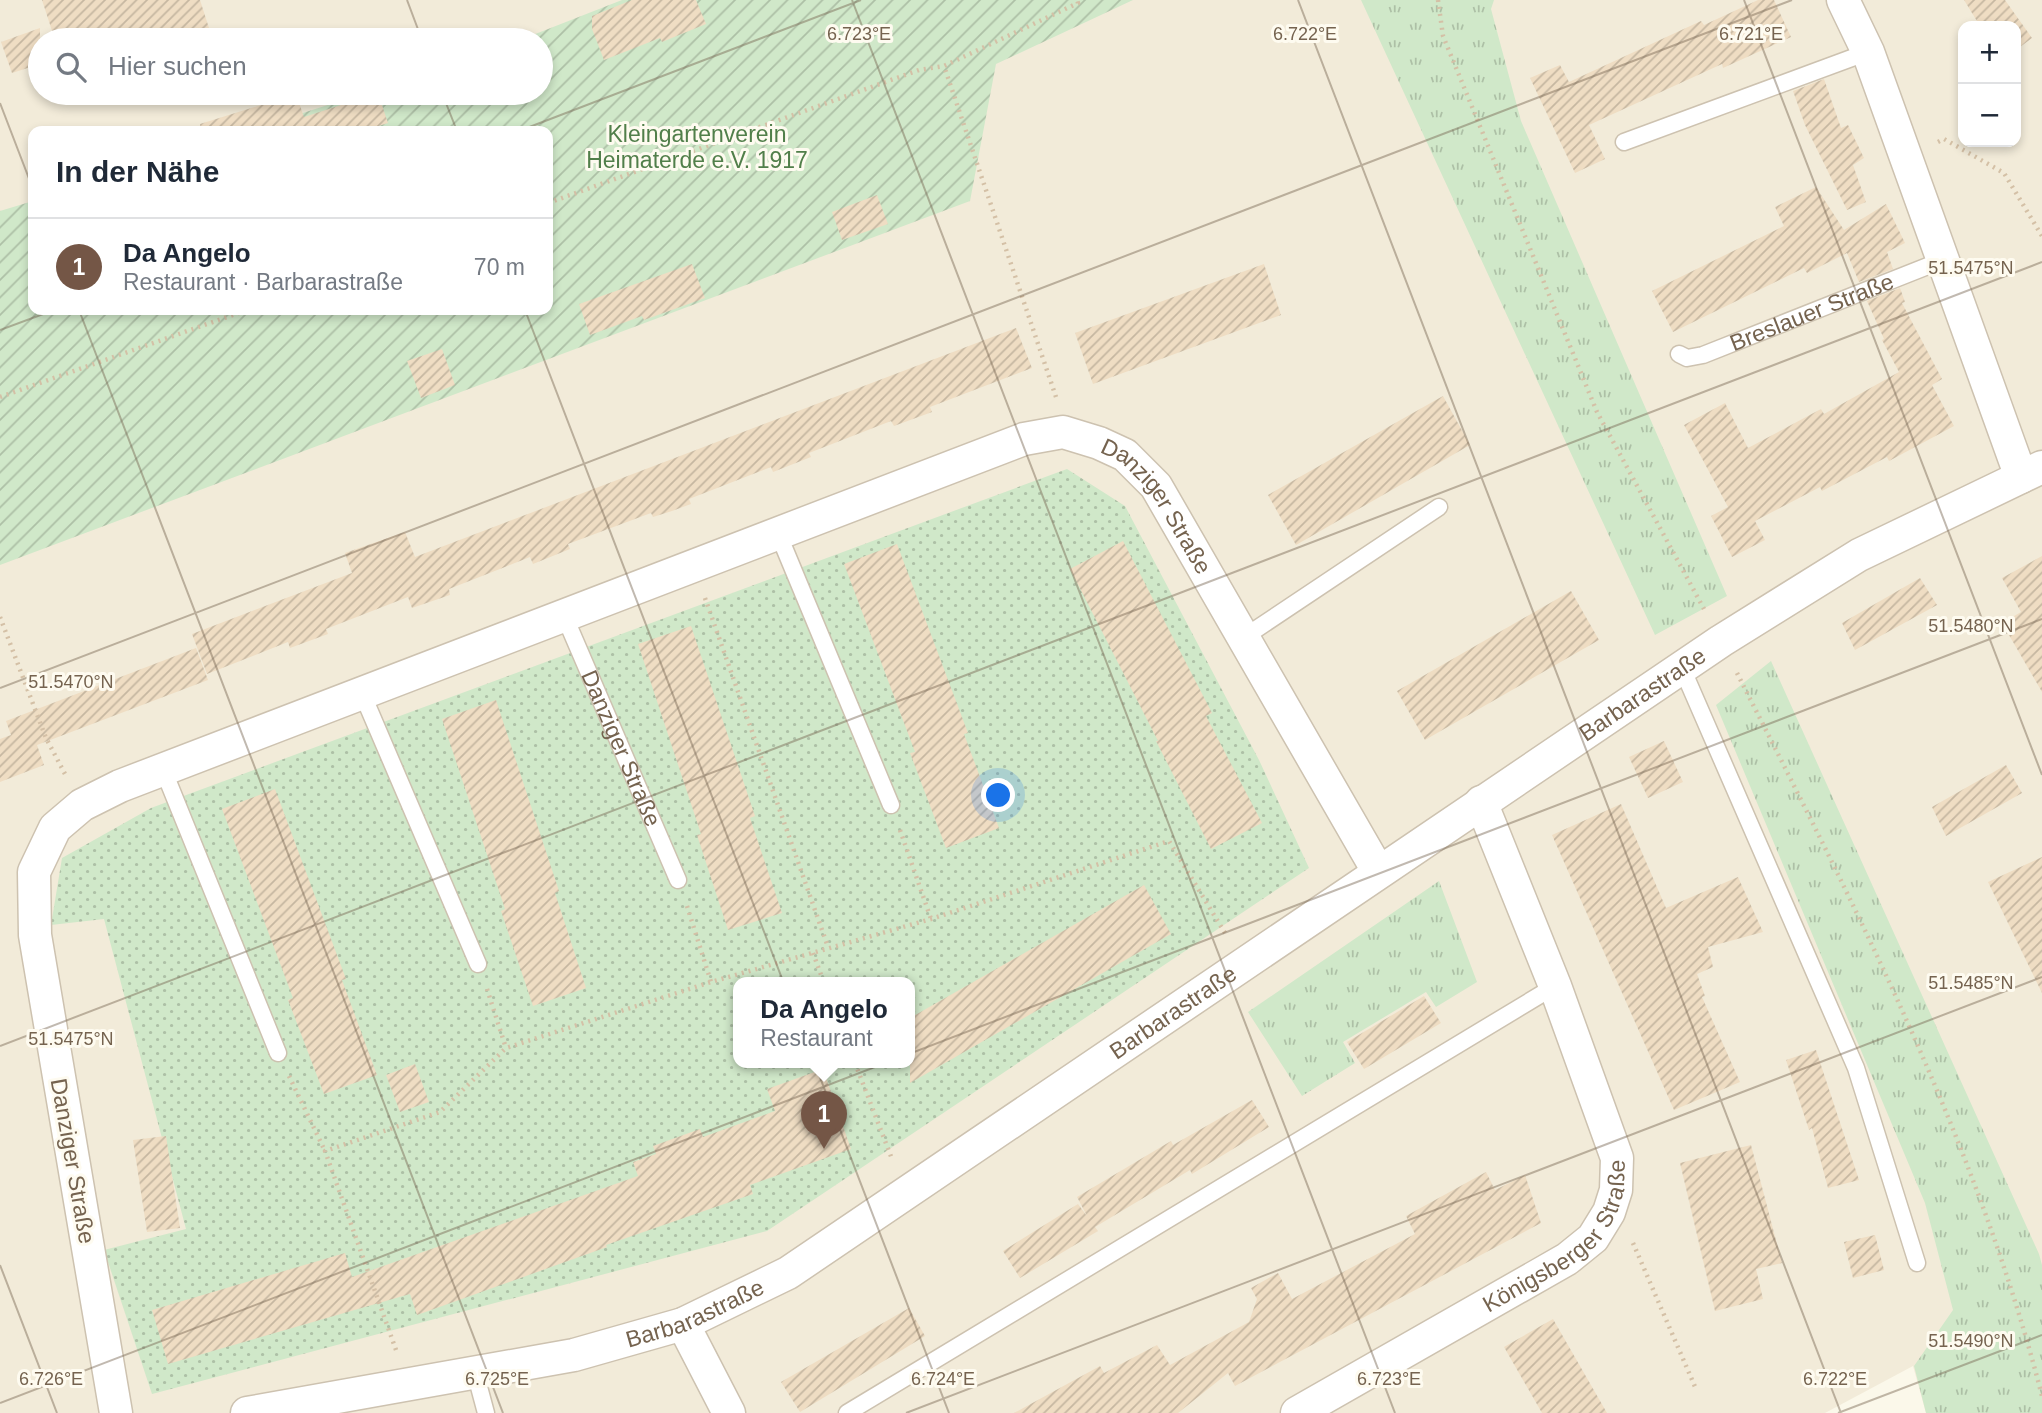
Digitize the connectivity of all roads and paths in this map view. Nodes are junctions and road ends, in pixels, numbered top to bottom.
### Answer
1 (1077, 0) edge
2 (1438, 0) edge
3 (1843, 0) edge
4 (1868, 52) junction
5 (944, 66) junction
6 (1624, 142) dead end
7 (1906, 155) junction
8 (553, 201) edge
9 (2042, 236) edge
10 (1944, 260) junction
11 (233, 315) edge
12 (1679, 354) dead end
13 (0, 397) edge
14 (1063, 432) junction
15 (2031, 472) edge
16 (1439, 507) dead end
17 (778, 533) junction
18 (693, 566) junction
19 (564, 615) junction
20 (0, 617) edge
21 (1243, 638) junction
22 (1721, 641) junction
23 (1682, 668) junction
24 (362, 693) junction
25 (46, 738) dead end
26 (163, 769) junction
27 (1481, 802) junction
28 (891, 805) joint
29 (1378, 872) junction
30 (678, 880) joint
31 (931, 919) junction
32 (828, 947) junction
33 (813, 953) junction
34 (1243, 963) junction
35 (478, 964) joint
36 (822, 977) edge
37 (710, 982) junction
38 (1555, 986) junction
39 (506, 1048) junction
40 (278, 1053) joint
41 (857, 1068) edge
42 (325, 1151) junction
43 (904, 1193) junction
44 (1609, 1212) junction
45 (1917, 1262) dead end
46 (683, 1324) junction
47 (475, 1372) junction
48 (408, 1384) junction
49 (1696, 1389) dead end
50 (2042, 1396) edge
51 (116, 1413) edge
52 (247, 1413) edge
53 (486, 1413) edge
54 (729, 1413) edge
55 (847, 1413) edge
56 (1297, 1413) edge

1 - 5 path
2 - 22 path
3 - 4 street
4 - 6 lane
4 - 7 street
5 - 8 path
5 - 14 path
7 - 9 path
7 - 10 street
10 - 12 lane, Breslauer Straße
10 - 15 street
11 - 13 path
14 - 17 street, Danziger Straße
14 - 21 street, Danziger Straße
15 - 22 street, Barbarastraße
16 - 21 lane
17 - 18 street, Danziger Straße
17 - 28 lane
18 - 19 street, Danziger Straße
18 - 32 path
19 - 24 street, Danziger Straße
19 - 30 lane, Danziger Straße
20 - 25 path
21 - 29 street, Danziger Straße
22 - 23 street, Barbarastraße
22 - 50 path
23 - 27 street, Barbarastraße
23 - 45 lane
24 - 26 street, Danziger Straße
24 - 35 lane
26 - 40 lane
26 - 51 street, Danziger Straße
27 - 29 street, Barbarastraße
27 - 38 street, Königsberger Straße
28 - 31 path
29 - 34 street, Barbarastraße
30 - 37 path
31 - 32 path
31 - 34 path
32 - 33 path
33 - 36 path
33 - 37 path
34 - 43 street, Barbarastraße
35 - 39 path
37 - 39 path
38 - 44 street, Königsberger Straße
38 - 55 lane
39 - 42 path
40 - 42 path
41 - 43 path
42 - 48 path
43 - 46 street, Barbarastraße
44 - 49 path
44 - 56 street, Königsberger Straße
46 - 47 street, Barbarastraße
46 - 54 street
47 - 48 street, Barbarastraße
47 - 53 lane
48 - 52 street, Barbarastraße

